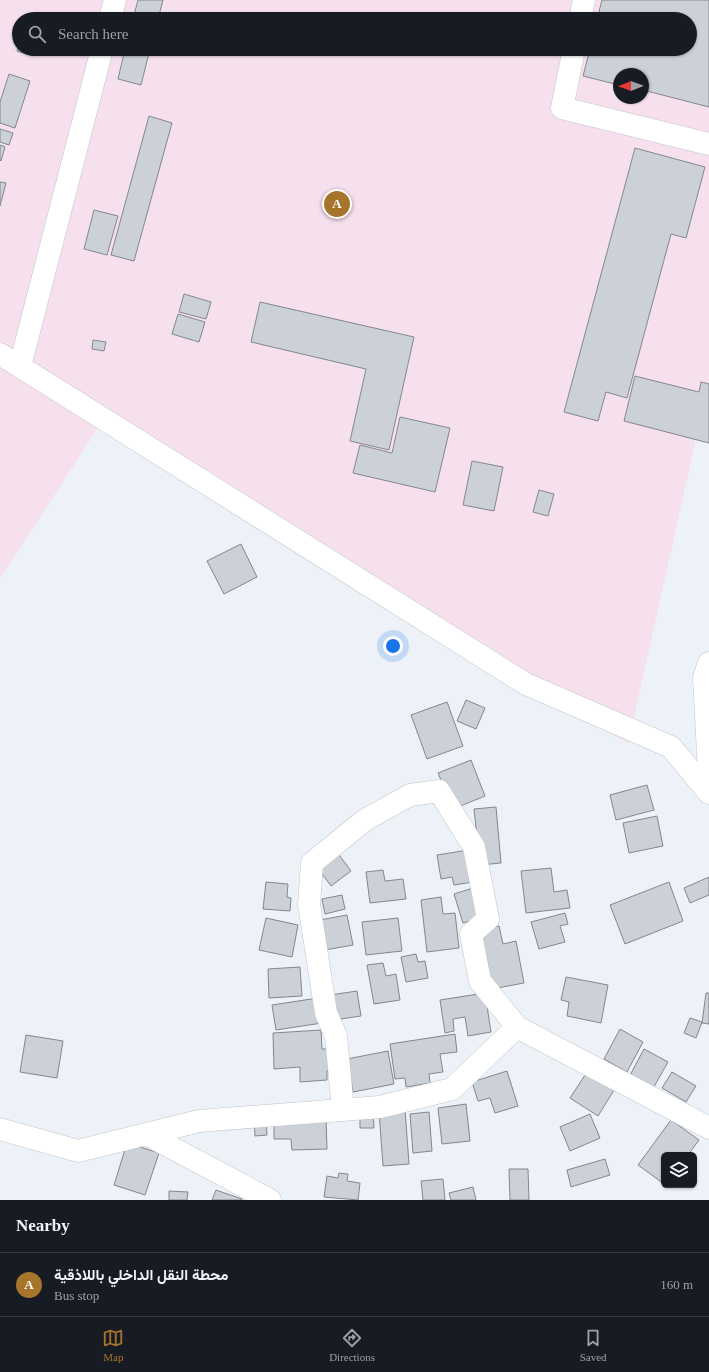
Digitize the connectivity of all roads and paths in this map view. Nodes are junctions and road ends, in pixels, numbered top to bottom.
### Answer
1 (115, 0) edge
2 (584, 0) edge
3 (112, 12) edge
4 (581, 12) edge
5 (100, 56) edge
6 (573, 56) edge
7 (709, 144) edge
8 (0, 354) edge
9 (20, 366) junction
10 (709, 663) edge
11 (709, 773) edge
12 (709, 793) edge
13 (517, 1027) junction
14 (343, 1110) junction
15 (709, 1128) edge
16 (0, 1129) edge
17 (146, 1134) junction
18 (270, 1200) edge

1 - 3 street
2 - 4 street
5 - 9 street
6 - 7 street
8 - 9 street
9 - 12 street
10 - 11 street
13 - 14 street
13 - 14 street
13 - 15 street
14 - 17 street
16 - 17 street
17 - 18 street

